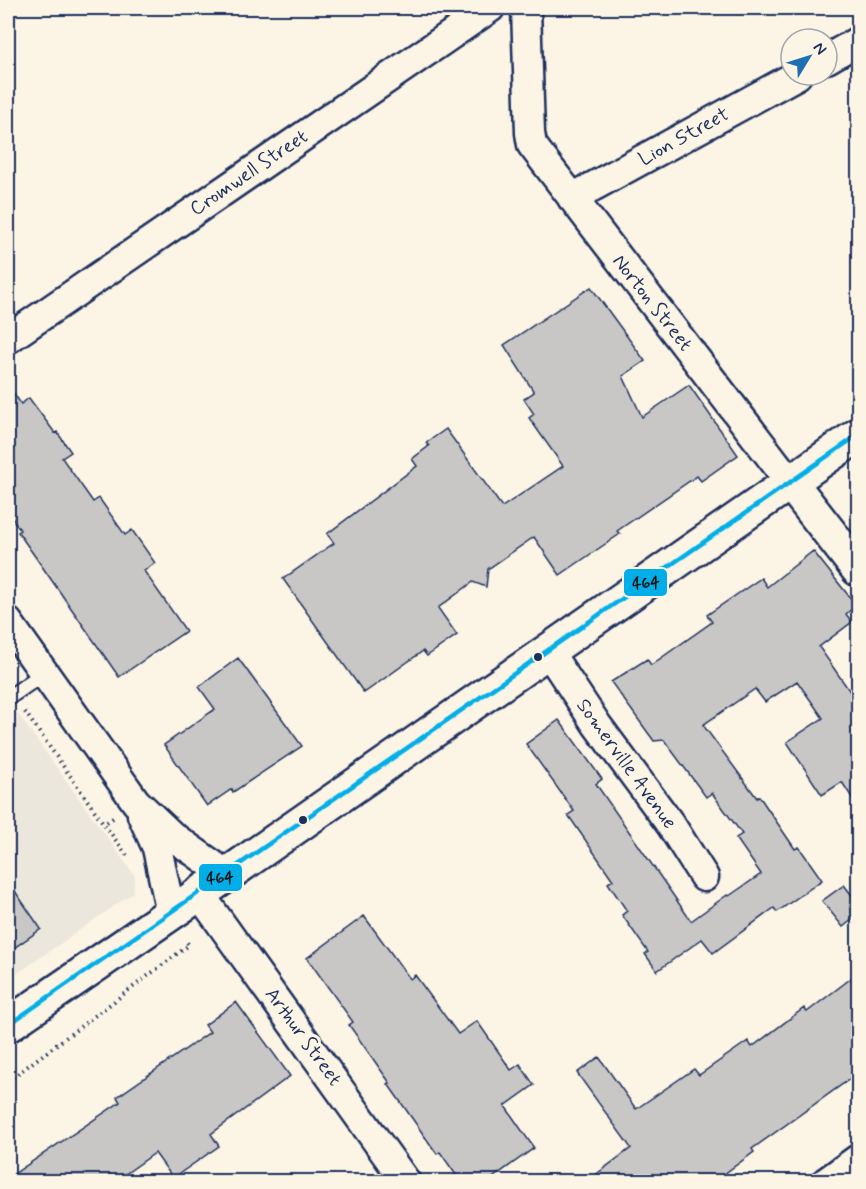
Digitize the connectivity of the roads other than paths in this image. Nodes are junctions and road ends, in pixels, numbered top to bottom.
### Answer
1 (490, 8) edge
2 (526, 8) edge
3 (858, 41) edge
4 (839, 52) edge
5 (779, 85) edge
6 (572, 198) junction
7 (8, 339) edge
8 (858, 435) edge
9 (790, 482) junction
10 (858, 569) edge
11 (8, 621) edge
12 (548, 651) junction
13 (44, 673) junction
14 (10, 696) edge
15 (136, 802) junction
16 (227, 875) junction
17 (704, 878) dead end
18 (200, 893) junction
19 (171, 913) junction
20 (8, 1025) edge
21 (858, 1159) edge
22 (406, 1182) edge
23 (826, 1182) edge

1 - 7 street, Cromwell Street
2 - 6 street, Norton Street
3 - 4 street
5 - 6 street, Lion Street
6 - 9 street, Norton Street
8 - 9 main road
9 - 10 main road, Norton Street
9 - 12 main road
11 - 13 street
12 - 16 main road
12 - 17 street, Somerville Avenue
13 - 14 lane
13 - 15 street
15 - 16 street
15 - 19 street
16 - 18 main road
18 - 19 main road
18 - 22 street, Arthur Street
19 - 20 main road
21 - 23 street

